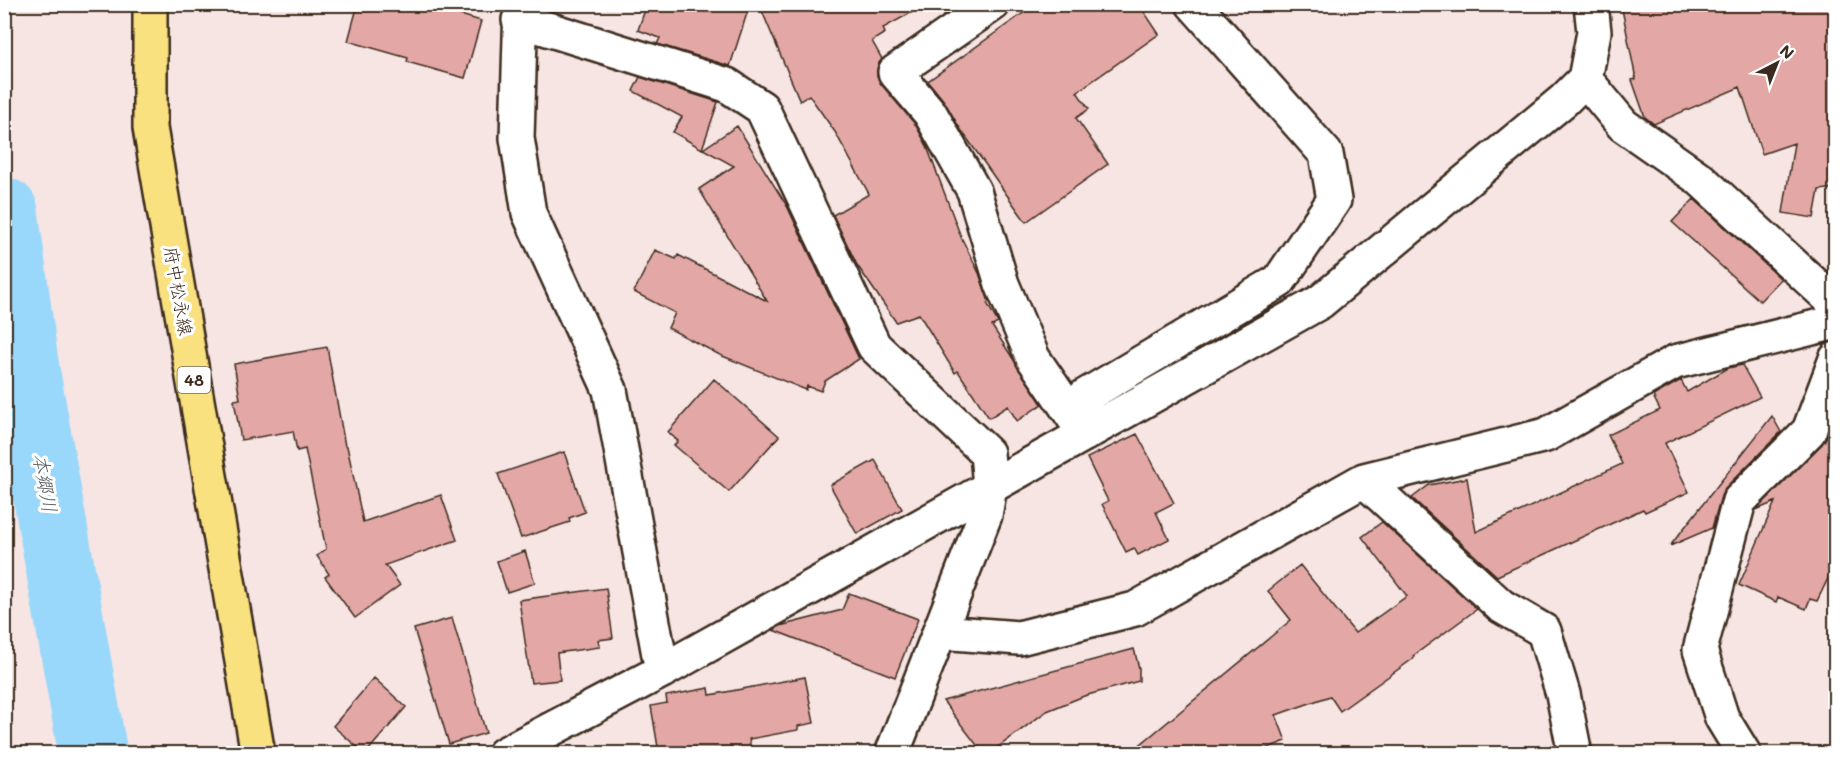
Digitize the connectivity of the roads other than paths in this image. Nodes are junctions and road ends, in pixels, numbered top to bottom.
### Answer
1 (150, 4) edge
2 (993, 4) edge
3 (1193, 4) edge
4 (1591, 4) edge
5 (520, 12) edge
6 (953, 16) edge
7 (1585, 79) junction
8 (1836, 304) edge
9 (1836, 321) edge
10 (1836, 359) edge
11 (1085, 434) junction
12 (1364, 480) junction
13 (990, 487) junction
14 (940, 632) junction
15 (662, 671) junction
16 (903, 750) edge
17 (258, 753) edge
18 (504, 753) edge
19 (1575, 753) edge
20 (1744, 753) edge

1 - 17 main road, 府中松永線 / 48
2 - 6 street
3 - 11 street
4 - 7 street
5 - 13 street
5 - 15 street
6 - 11 street
7 - 8 street
7 - 11 street
9 - 12 street
10 - 20 street
11 - 13 street
12 - 14 street
12 - 19 street
13 - 14 street
13 - 15 street
14 - 16 street
15 - 18 street

